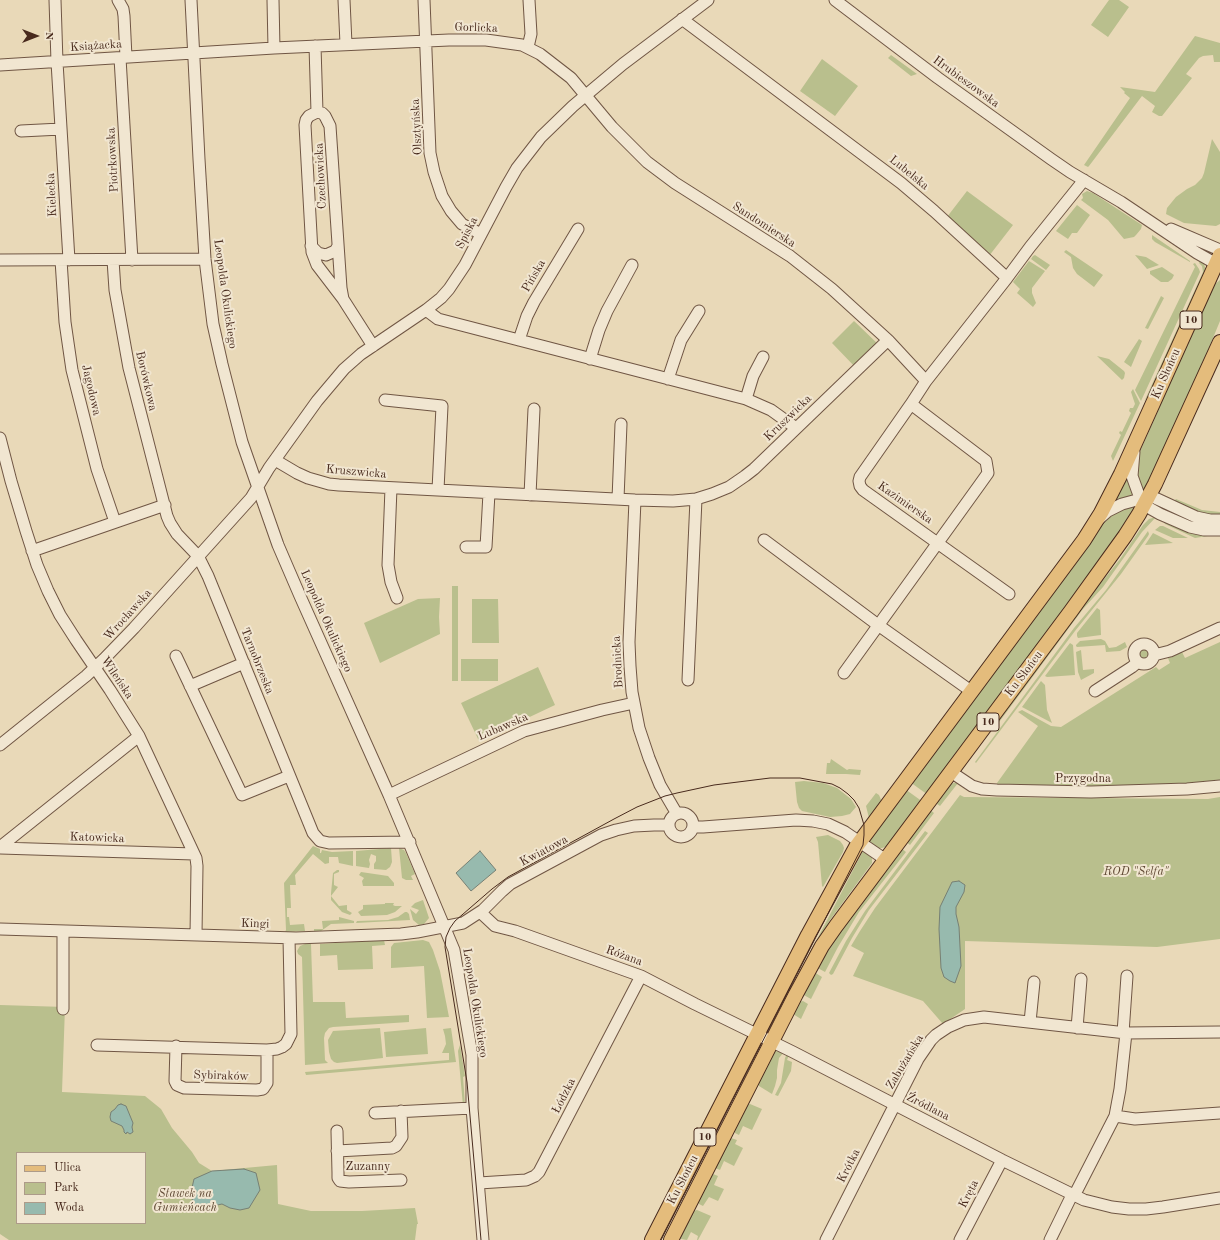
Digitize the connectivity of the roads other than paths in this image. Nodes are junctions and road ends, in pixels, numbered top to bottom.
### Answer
1 (55, 0) edge
2 (118, 0) edge
3 (191, 0) edge
4 (273, 0) edge
5 (344, 0) edge
6 (424, 0) edge
7 (529, 0) edge
8 (708, 0) edge
9 (835, 0) edge
10 (682, 19) junction
11 (426, 41) junction
12 (346, 44) junction
13 (316, 46) junction
14 (274, 48) junction
15 (528, 48) junction
16 (193, 53) junction
17 (123, 57) junction
18 (57, 62) junction
19 (0, 65) edge
20 (586, 96) junction
21 (317, 112) junction
22 (61, 129) junction
23 (21, 131) dead end
24 (1084, 180) junction
25 (1152, 222) junction
26 (578, 229) dead end
27 (481, 234) junction
28 (311, 246) junction
29 (338, 246) junction
30 (1220, 250) edge
31 (205, 259) junction
32 (0, 260) edge
33 (65, 260) junction
34 (113, 260) junction
35 (132, 260) junction
36 (1219, 262) edge
37 (632, 265) dead end
38 (1007, 278) junction
39 (343, 299) junction
40 (426, 310) junction
41 (699, 311) dead end
42 (519, 340) junction
43 (888, 340) junction
44 (1220, 342) edge
45 (373, 346) junction
46 (763, 358) dead end
47 (590, 359) junction
48 (668, 379) junction
49 (926, 381) junction
50 (746, 399) junction
51 (385, 400) dead end
52 (911, 404) junction
53 (534, 409) dead end
54 (621, 424) dead end
55 (796, 428) junction
56 (0, 438) edge
57 (1136, 439) junction
58 (275, 460) junction
59 (257, 486) junction
60 (391, 488) junction
61 (438, 490) junction
62 (489, 493) junction
63 (530, 495) junction
64 (618, 499) junction
65 (696, 499) junction
66 (635, 500) junction
67 (1144, 500) junction
68 (165, 505) junction
69 (1220, 520) edge
70 (115, 522) junction
71 (1094, 525) junction
72 (1220, 530) edge
73 (764, 540) dead end
74 (937, 542) junction
75 (466, 547) dead end
76 (32, 551) junction
77 (198, 556) junction
78 (1009, 594) dead end
79 (397, 598) dead end
80 (878, 625) junction
81 (1220, 628) edge
82 (1154, 655) junction
83 (176, 656) dead end
84 (1138, 662) junction
85 (244, 663) junction
86 (95, 668) junction
87 (844, 673) dead end
88 (688, 680) dead end
89 (190, 686) junction
90 (971, 691) junction
91 (1095, 691) dead end
92 (634, 704) junction
93 (139, 736) junction
94 (0, 745) edge
95 (951, 772) junction
96 (290, 776) junction
97 (1220, 786) edge
98 (390, 795) junction
99 (676, 814) junction
100 (669, 825) junction
101 (693, 827) junction
102 (410, 842) junction
103 (860, 842) junction
104 (0, 848) edge
105 (194, 854) junction
106 (886, 860) junction
107 (480, 912) junction
108 (444, 927) junction
109 (0, 929) edge
110 (63, 931) junction
111 (196, 935) junction
112 (289, 938) junction
113 (641, 976) junction
114 (1127, 976) dead end
115 (1081, 979) dead end
116 (1034, 982) dead end
117 (63, 1009) dead end
118 (1030, 1022) junction
119 (1077, 1028) junction
120 (1220, 1032) edge
121 (1125, 1033) junction
122 (757, 1034) junction
123 (772, 1042) junction
124 (97, 1045) dead end
125 (176, 1046) junction
126 (267, 1050) junction
127 (895, 1105) junction
128 (472, 1108) junction
129 (401, 1111) junction
130 (375, 1113) dead end
131 (1220, 1113) edge
132 (1115, 1116) junction
133 (337, 1131) dead end
134 (338, 1151) junction
135 (1002, 1160) junction
136 (401, 1180) dead end
137 (479, 1183) junction
138 (1073, 1195) junction
139 (1220, 1198) edge
140 (483, 1240) edge
141 (652, 1240) edge
142 (671, 1240) edge
143 (826, 1240) edge
144 (960, 1240) edge
145 (1050, 1240) edge

1 - 18 street, Kielecka
2 - 17 street, Piotrkowska
3 - 16 street, Leopolda Okulickiego
4 - 14 street
5 - 12 street
6 - 11 street, Olsztyńska
7 - 15 street
8 - 10 street, Spiska
9 - 24 street, Hrubieszowska
10 - 20 street, Spiska
10 - 38 street, Lubelska
11 - 12 street, Gorlicka
11 - 15 street, Gorlicka
11 - 27 street, Olsztyńska
12 - 13 street, Gorlicka
13 - 14 street, Gorlicka
13 - 21 street
14 - 16 street, Gorlicka
15 - 20 street, Gorlicka
16 - 17 street, Książacka
16 - 31 street, Leopolda Okulickiego
17 - 18 street, Książacka
17 - 35 street, Piotrkowska
18 - 19 street, Książacka
18 - 22 street, Kielecka
20 - 27 street, Spiska
20 - 43 street, Sandomierska
21 - 28 street, Czechowicka
21 - 29 street, Czechowicka
22 - 23 street
22 - 33 street, Kielecka
24 - 25 street, Hrubieszowska
24 - 38 street
25 - 30 street, Hrubieszowska
25 - 36 street, Hrubieszowska
26 - 42 street, Pińska
27 - 40 street, Spiska
28 - 29 street
28 - 39 street, Czechowicka
29 - 39 street, Czechowicka
31 - 35 street
31 - 59 street, Leopolda Okulickiego
32 - 33 street
33 - 34 street
33 - 70 street, Jagodowa
34 - 35 street
34 - 68 street, Borówkowa
36 - 57 main road, Ku Słońcu / 10
37 - 47 street
38 - 49 street
39 - 45 street, Czechowicka
40 - 42 street
40 - 45 street, Spiska
41 - 48 street
42 - 47 street
43 - 49 street, Sandomierska
43 - 55 street, Kruszwicka
44 - 67 main road, Ku Słońcu / 10
45 - 58 street, Spiska
46 - 50 street
47 - 48 street
48 - 50 street
49 - 52 street, Kazimierska
50 - 55 street
51 - 61 street
52 - 74 street, Kazimierska
52 - 74 street, Kazimierska
53 - 63 street
54 - 64 street
55 - 65 street, Kruszwicka
56 - 76 street, Wileńska
57 - 67 street, Ku Słońcu
57 - 71 main road, Ku Słońcu / 10
58 - 59 street, Spiska
58 - 60 street, Kruszwicka
59 - 77 street, Wrocławska
59 - 98 street, Leopolda Okulickiego
60 - 61 street, Kruszwicka
60 - 79 street, Kruszwicka
61 - 62 street, Kruszwicka
62 - 63 street, Kruszwicka
62 - 75 street
63 - 64 street, Kruszwicka
64 - 66 street, Kruszwicka
65 - 66 street, Kruszwicka
65 - 88 street
66 - 92 street, Brodnicka
67 - 69 street
67 - 71 street, Ku Słońcu
67 - 72 street
67 - 95 main road, Ku Słońcu / 10
68 - 70 street
68 - 77 street, Borówkowa
70 - 76 street
71 - 90 main road, Ku Słońcu / 10
73 - 80 street
74 - 78 street, Kazimierska
74 - 80 street, Kazimierska
76 - 86 street, Wileńska
77 - 85 street, Tarnobrzeska
77 - 86 street, Wrocławska
80 - 87 street, Kazimierska
80 - 90 street
81 - 82 street
82 - 84 street
82 - 84 street
83 - 89 street
84 - 91 street
85 - 89 street
85 - 96 street, Tarnobrzeska
86 - 93 street, Wileńska
86 - 94 street, Wrocławska
89 - 96 street
90 - 103 main road, Ku Słońcu / 10
92 - 98 street, Lubawska
92 - 99 street, Brodnicka
93 - 104 street, Katowicka
93 - 105 street, Wileńska
95 - 97 street, Przygodna
95 - 106 main road, Ku Słońcu / 10
96 - 102 street, Tarnobrzeska
98 - 102 street, Leopolda Okulickiego
99 - 100 street
99 - 101 street
100 - 101 street
100 - 107 street, Kwiatowa
101 - 103 street
102 - 108 street, Leopolda Okulickiego
103 - 106 street
103 - 122 main road, Ku Słońcu / 10
104 - 105 street, Katowicka
105 - 111 street, Wileńska
106 - 123 main road, Ku Słońcu / 10
107 - 108 street, Kwiatowa
107 - 113 street, Różana
108 - 112 street, Kingi
108 - 128 street, Leopolda Okulickiego
109 - 110 street, Kingi
110 - 111 street, Kingi
110 - 117 street
111 - 112 street, Kingi
112 - 126 street
113 - 122 street, Różana
113 - 137 street, Łódzka
114 - 121 street
115 - 119 street
116 - 118 street
118 - 119 street, Zabużańska
118 - 127 street, Zabużańska
119 - 121 street, Zabużańska
120 - 121 street, Zabużańska
121 - 132 street
122 - 123 street
122 - 141 main road, Ku Słońcu / 10
123 - 127 street, Źródlana
123 - 142 main road, Ku Słońcu / 10
124 - 125 street
125 - 126 street
125 - 126 street, Sybiraków
127 - 135 street, Źródlana
127 - 143 street, Krótka
128 - 129 street
128 - 137 street, Leopolda Okulickiego
129 - 130 street
129 - 134 street, Zuzanny
131 - 132 street
132 - 138 street
133 - 134 street, Zuzanny
134 - 136 street, Zuzanny
135 - 138 street, Źródlana
135 - 144 street, Kręta
137 - 140 street, Leopolda Okulickiego
138 - 139 street, Źródlana
138 - 145 street

